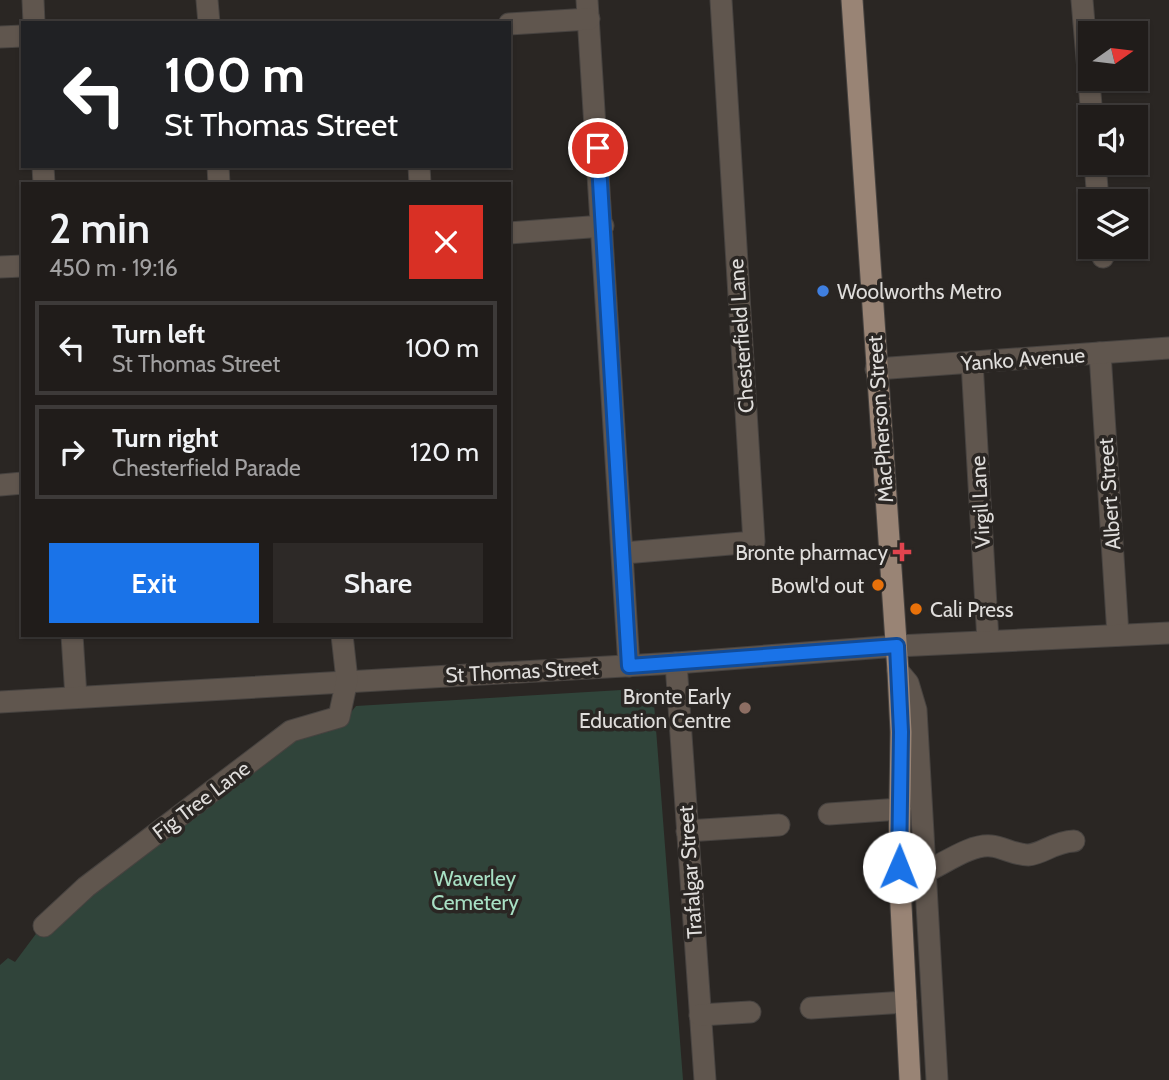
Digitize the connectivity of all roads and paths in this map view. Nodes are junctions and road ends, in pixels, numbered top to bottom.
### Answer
1 (33, 0) edge
2 (207, 0) edge
3 (721, 0) edge
4 (852, 0) edge
5 (1082, 0) edge
6 (588, 10) edge
7 (34, 21) edge
8 (209, 21) edge
9 (511, 24) edge
10 (21, 36) edge
11 (0, 37) edge
12 (1091, 105) edge
13 (603, 226) junction
14 (511, 233) edge
15 (21, 266) edge
16 (0, 267) edge
17 (1169, 348) edge
18 (1100, 353) junction
19 (972, 362) junction
20 (876, 369) junction
21 (21, 483) edge
22 (0, 485) edge
23 (624, 553) junction
24 (1169, 633) edge
25 (1118, 635) junction
26 (72, 637) edge
27 (342, 637) edge
28 (988, 641) junction
29 (897, 646) junction
30 (676, 663) junction
31 (629, 666) junction
32 (898, 671) junction
33 (347, 680) junction
34 (76, 697) junction
35 (0, 702) edge
36 (900, 809) junction
37 (829, 814) dead end
38 (779, 825) dead end
39 (687, 831) junction
40 (1074, 841) dead end
41 (925, 872) junction
42 (44, 926) dead end
43 (906, 1002) junction
44 (811, 1008) dead end
45 (750, 1012) dead end
46 (700, 1015) junction
47 (705, 1080) edge
48 (910, 1080) edge
49 (937, 1080) edge

1 - 7 street
2 - 8 street
3 - 23 street, Chesterfield Lane
4 - 20 main road, MacPherson Street
5 - 12 street
6 - 9 street
6 - 13 street
10 - 11 street
13 - 14 street
13 - 23 street
15 - 16 street
17 - 18 street, Yanko Avenue
18 - 19 street, Yanko Avenue
18 - 25 street, Albert Street
19 - 20 street, Yanko Avenue
19 - 28 street, Virgil Lane
20 - 29 main road, MacPherson Street
21 - 22 street
23 - 31 street
24 - 25 street, St Thomas Street
25 - 28 street, St Thomas Street
26 - 34 street
27 - 33 street
28 - 29 street, St Thomas Street
29 - 30 street, St Thomas Street
29 - 32 main road, MacPherson Street
30 - 31 street, St Thomas Street
30 - 39 street, Trafalgar Street
31 - 33 street, St Thomas Street
32 - 36 main road, MacPherson Street
32 - 41 street, MacPherson Street
33 - 34 street, St Thomas Street
33 - 42 street, Fig Tree Lane
34 - 35 street, St Thomas Street
36 - 37 street
36 - 43 main road, MacPherson Street
38 - 39 street
39 - 46 street, Trafalgar Street
40 - 41 street
41 - 49 street, MacPherson Street
43 - 44 street
43 - 48 main road, MacPherson Street
45 - 46 street
46 - 47 street, Trafalgar Street

